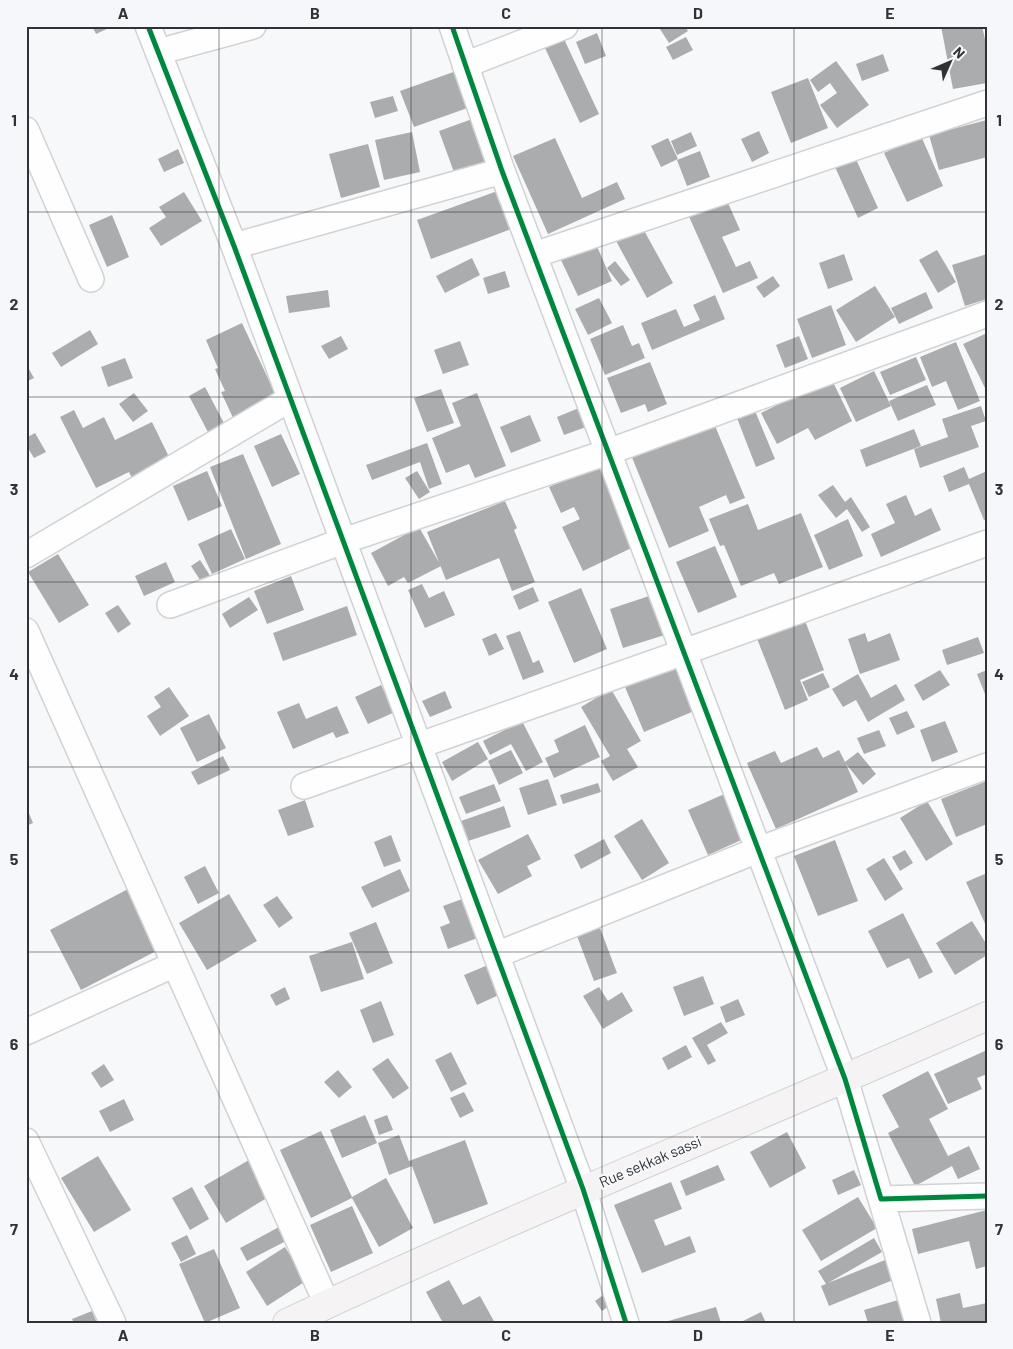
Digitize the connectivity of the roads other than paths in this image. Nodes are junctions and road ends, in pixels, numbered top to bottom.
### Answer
1 (148, 26) edge
2 (253, 26) edge
3 (452, 26) edge
4 (565, 26) edge
5 (158, 52) junction
6 (465, 65) junction
7 (987, 103) edge
8 (26, 130) edge
9 (502, 171) junction
10 (234, 246) junction
11 (534, 255) junction
12 (91, 279) dead end
13 (987, 314) edge
14 (290, 399) junction
15 (608, 452) junction
16 (343, 541) junction
17 (987, 543) edge
18 (26, 555) edge
19 (170, 605) dead end
20 (26, 631) edge
21 (684, 652) junction
22 (418, 745) junction
23 (987, 766) edge
24 (304, 786) dead end
25 (758, 850) junction
26 (496, 955) junction
27 (175, 964) junction
28 (987, 1016) edge
29 (26, 1032) edge
30 (845, 1079) junction
31 (26, 1141) edge
32 (583, 1189) junction
33 (987, 1196) edge
34 (881, 1199) junction
35 (327, 1304) junction
36 (113, 1323) edge
37 (287, 1323) edge
38 (626, 1323) edge
39 (918, 1323) edge

1 - 5 street
2 - 5 street
3 - 6 street
4 - 6 street
5 - 10 street
6 - 9 street
7 - 11 street
8 - 12 street
9 - 10 street
9 - 11 street
10 - 14 street
11 - 15 street
13 - 15 street
14 - 16 street
14 - 18 street
15 - 16 street
15 - 21 street
16 - 19 street
16 - 22 street
17 - 21 street
20 - 27 street
21 - 22 street
21 - 25 street
22 - 24 street
22 - 26 street
23 - 25 street
25 - 26 street
25 - 30 street
26 - 32 street
27 - 29 street
27 - 35 street
28 - 30 street, Rue sekkak sassi
30 - 32 street, Rue sekkak sassi
30 - 34 street
31 - 36 street
32 - 35 street, Rue sekkak sassi
32 - 38 street
33 - 34 street
34 - 39 street
35 - 37 street, Rue sekkak sassi

